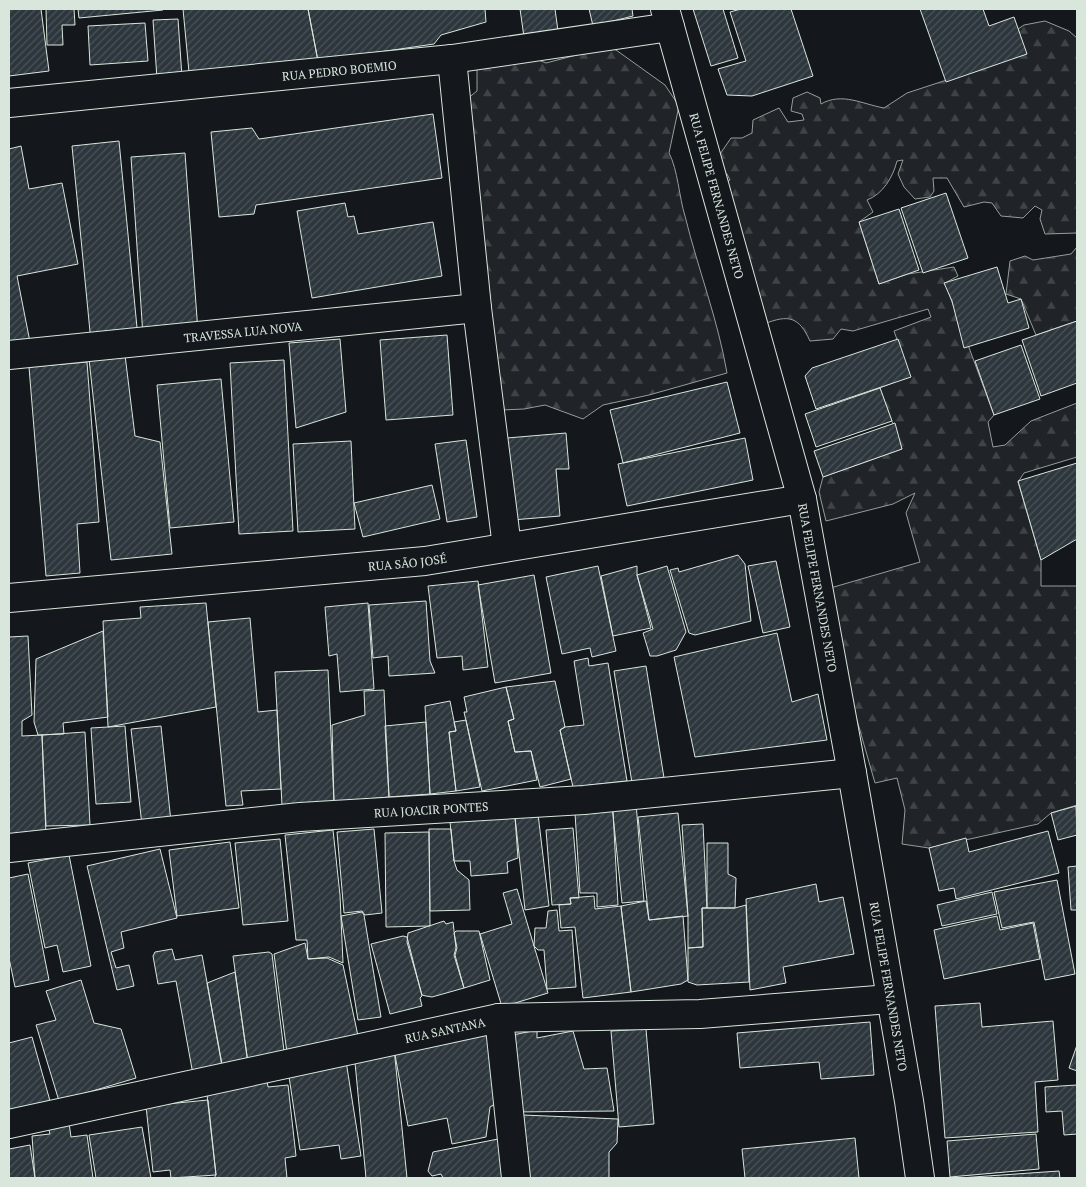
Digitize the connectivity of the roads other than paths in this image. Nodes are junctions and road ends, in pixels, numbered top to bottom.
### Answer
1 (667, 18) edge
2 (452, 59) junction
3 (9, 103) edge
4 (478, 308) junction
5 (9, 355) edge
6 (802, 499) junction
7 (507, 548) junction
8 (9, 598) edge
9 (852, 773) junction
10 (9, 848) edge
11 (890, 999) junction
12 (499, 1018) junction
13 (9, 1124) edge
14 (516, 1178) edge
15 (920, 1178) edge

1 - 2 street, RUA PEDRO BOEMIO
1 - 6 street, RUA FELIPE FERNANDES NETO
2 - 3 street, RUA PEDRO BOEMIO
2 - 4 street
4 - 5 street, TRAVESSA LUA NOVA
4 - 7 street
6 - 7 street, RUA SÃO JOSÉ
6 - 9 street, RUA FELIPE FERNANDES NETO
7 - 8 street, RUA SÃO JOSÉ
9 - 10 street, RUA JOACIR PONTES
9 - 11 street, RUA FELIPE FERNANDES NETO
11 - 12 street, RUA SANTANA
11 - 15 street, RUA FELIPE FERNANDES NETO
12 - 13 street, RUA SANTANA
12 - 14 street

